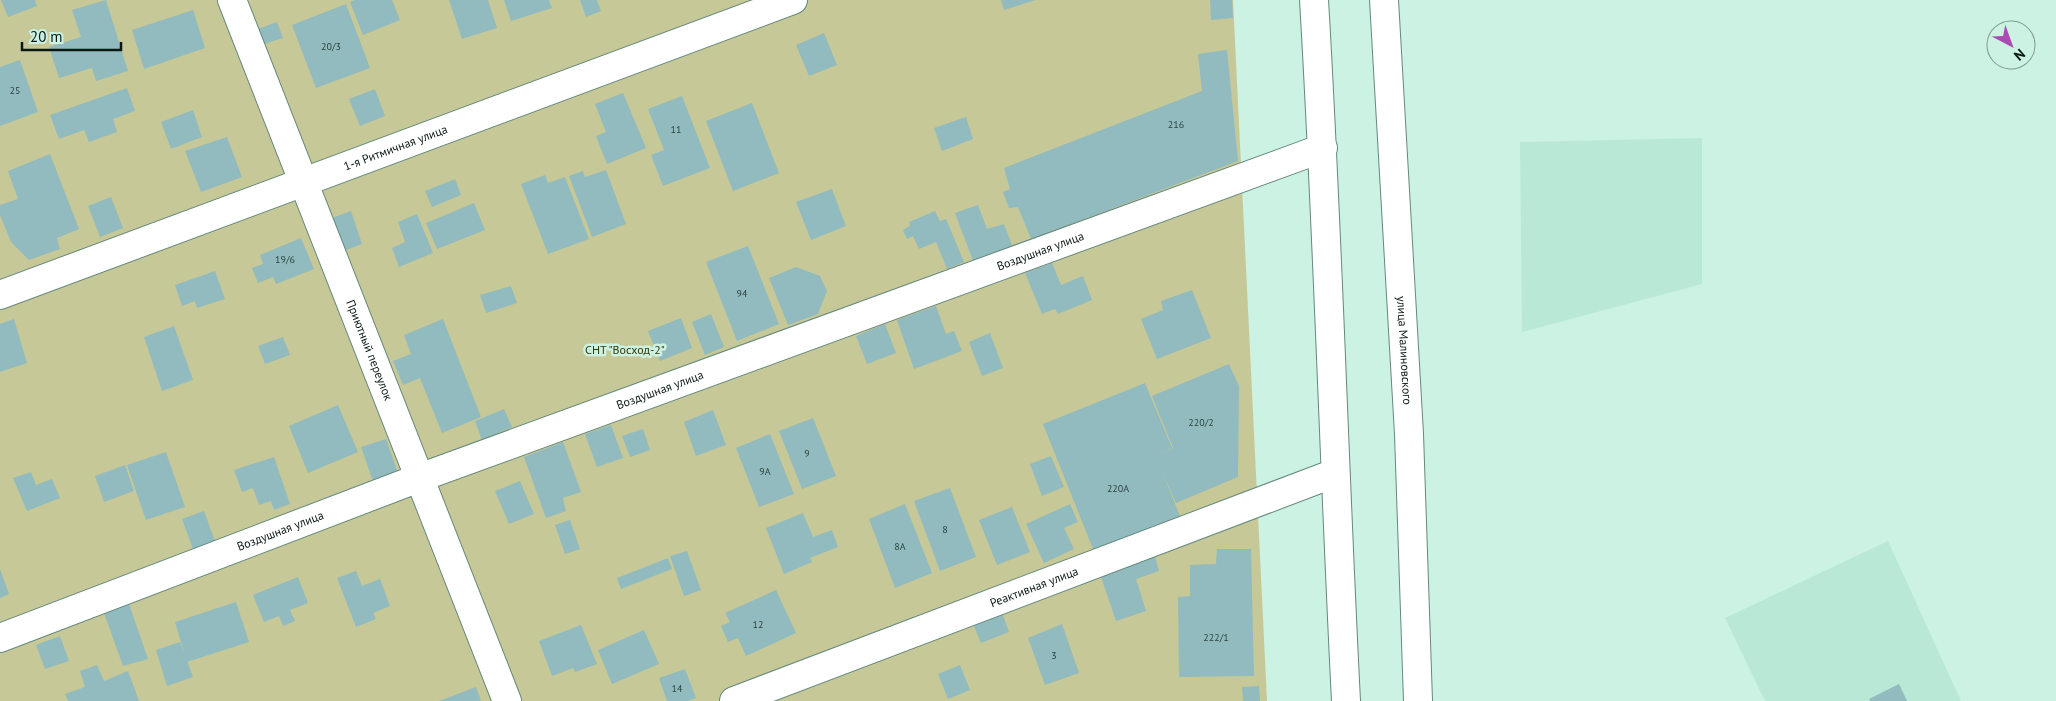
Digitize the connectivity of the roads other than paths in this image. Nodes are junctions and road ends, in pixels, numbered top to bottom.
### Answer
1 (232, 0) edge
2 (793, 0) edge
3 (1314, 0) edge
4 (1384, 0) edge
5 (1323, 148) junction
6 (304, 183) junction
7 (0, 295) edge
8 (1335, 473) junction
9 (418, 478) junction
10 (0, 638) edge
11 (507, 701) edge
12 (734, 701) edge
13 (1346, 701) edge
14 (1418, 701) edge

1 - 6 main road, Приютный переулок
2 - 6 main road, 1-я Ритмичная улица
3 - 5 main road
4 - 14 main road, улица Малиновского
5 - 8 main road
5 - 9 main road, Воздушная улица
6 - 7 main road, 1-я Ритмичная улица
6 - 9 main road, Приютный переулок
8 - 12 main road, Реактивная улица
8 - 13 main road
9 - 10 main road, Воздушная улица
9 - 11 main road, Приютный переулок

